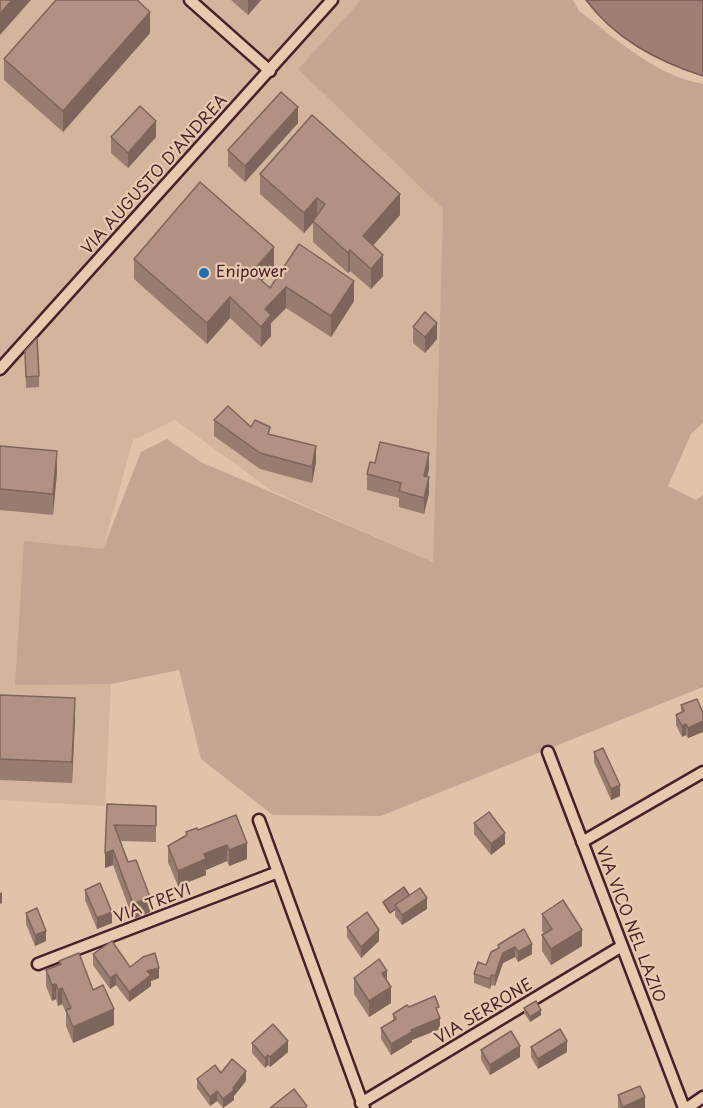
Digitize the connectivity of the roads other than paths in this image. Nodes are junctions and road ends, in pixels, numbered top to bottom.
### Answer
1 (190, 0) edge
2 (332, 0) edge
3 (270, 71) junction
4 (0, 369) edge
5 (548, 752) dead end
6 (703, 772) edge
7 (259, 820) dead end
8 (582, 842) junction
9 (278, 873) junction
10 (622, 946) junction
11 (38, 964) dead end
12 (703, 1097) edge
13 (363, 1105) edge
14 (685, 1108) edge

1 - 3 street
2 - 3 street, VIA AUGUSTO D'ANDREA
3 - 4 street, VIA AUGUSTO D'ANDREA
5 - 8 street, VIA VICO NEL LAZIO
6 - 8 street
7 - 9 street
8 - 10 street, VIA VICO NEL LAZIO
9 - 11 street, VIA TREVI
9 - 13 street
10 - 13 street, VIA SERRONE
10 - 14 street, VIA VICO NEL LAZIO
12 - 14 street

